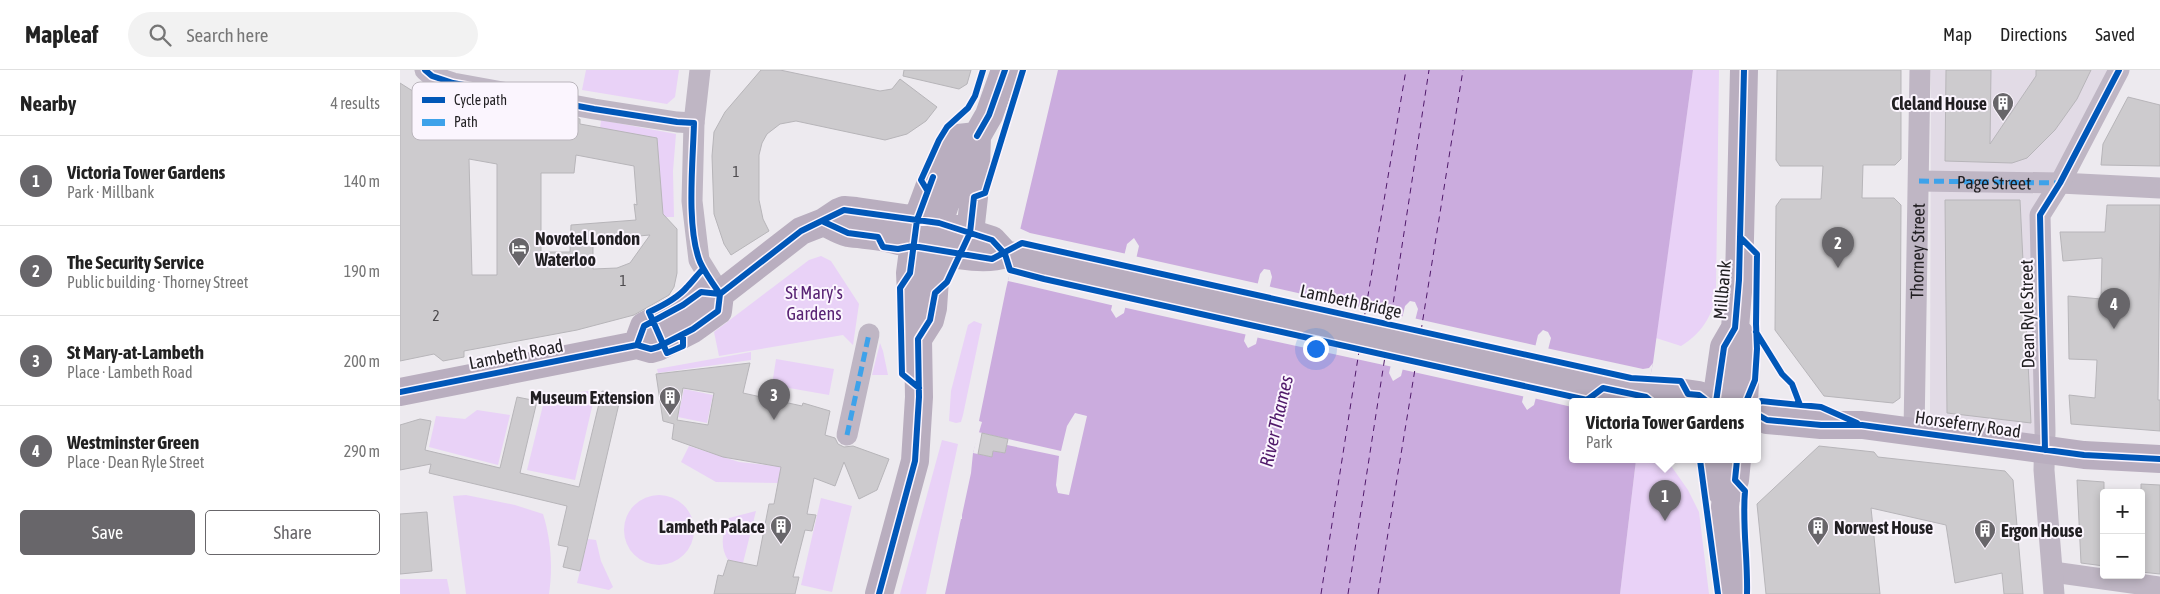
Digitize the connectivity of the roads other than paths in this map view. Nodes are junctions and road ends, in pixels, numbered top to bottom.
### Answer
1 (424, 70) edge
2 (700, 70) edge
3 (1005, 70) edge
4 (1744, 70) edge
5 (1920, 70) edge
6 (2119, 70) edge
7 (451, 82) edge
8 (578, 105) edge
9 (694, 123) junction
10 (977, 140) junction
11 (1919, 181) junction
12 (2060, 183) junction
13 (2160, 188) edge
14 (970, 233) junction
15 (927, 235) junction
16 (1009, 255) junction
17 (720, 294) junction
18 (1735, 328) junction
19 (869, 334) dead end
20 (400, 392) edge
21 (1645, 398) edge
22 (1652, 398) edge
23 (1701, 398) edge
24 (1717, 398) edge
25 (1744, 398) edge
26 (1761, 402) edge
27 (1761, 417) edge
28 (1862, 425) junction
29 (1914, 432) junction
30 (847, 435) dead end
31 (2045, 450) junction
32 (2160, 459) edge
33 (1714, 463) edge
34 (1737, 463) edge
35 (1726, 498) junction
36 (2053, 572) junction
37 (2160, 587) edge
38 (878, 594) edge
39 (1734, 594) edge
40 (2054, 594) edge

1 - 7 street
2 - 9 street
3 - 10 main road
4 - 18 main road, Millbank
5 - 11 street, Thorney Street
6 - 12 street, Dean Ryle Street
8 - 9 street
9 - 17 street
10 - 14 main road
10 - 15 main road
11 - 12 street, Page Street
11 - 29 street, Thorney Street
12 - 13 street, Page Street
12 - 31 street, Dean Ryle Street
14 - 15 main road, Lambeth Bridge
14 - 16 main road, Lambeth Bridge
15 - 16 main road, Lambeth Bridge
15 - 17 main road
15 - 38 main road
16 - 21 main road, Lambeth Bridge
17 - 20 main road, Lambeth Road
18 - 24 main road, Millbank
18 - 25 main road, Millbank
19 - 30 street
22 - 23 main road, Lambeth Bridge
26 - 28 main road, Horseferry Road
27 - 28 main road, Horseferry Road
28 - 29 main road, Horseferry Road
29 - 31 main road, Horseferry Road
31 - 32 main road, Horseferry Road
31 - 36 street, Dean Ryle Street
33 - 35 main road
34 - 35 main road
35 - 39 main road
36 - 37 street
36 - 40 street, Dean Ryle Street

